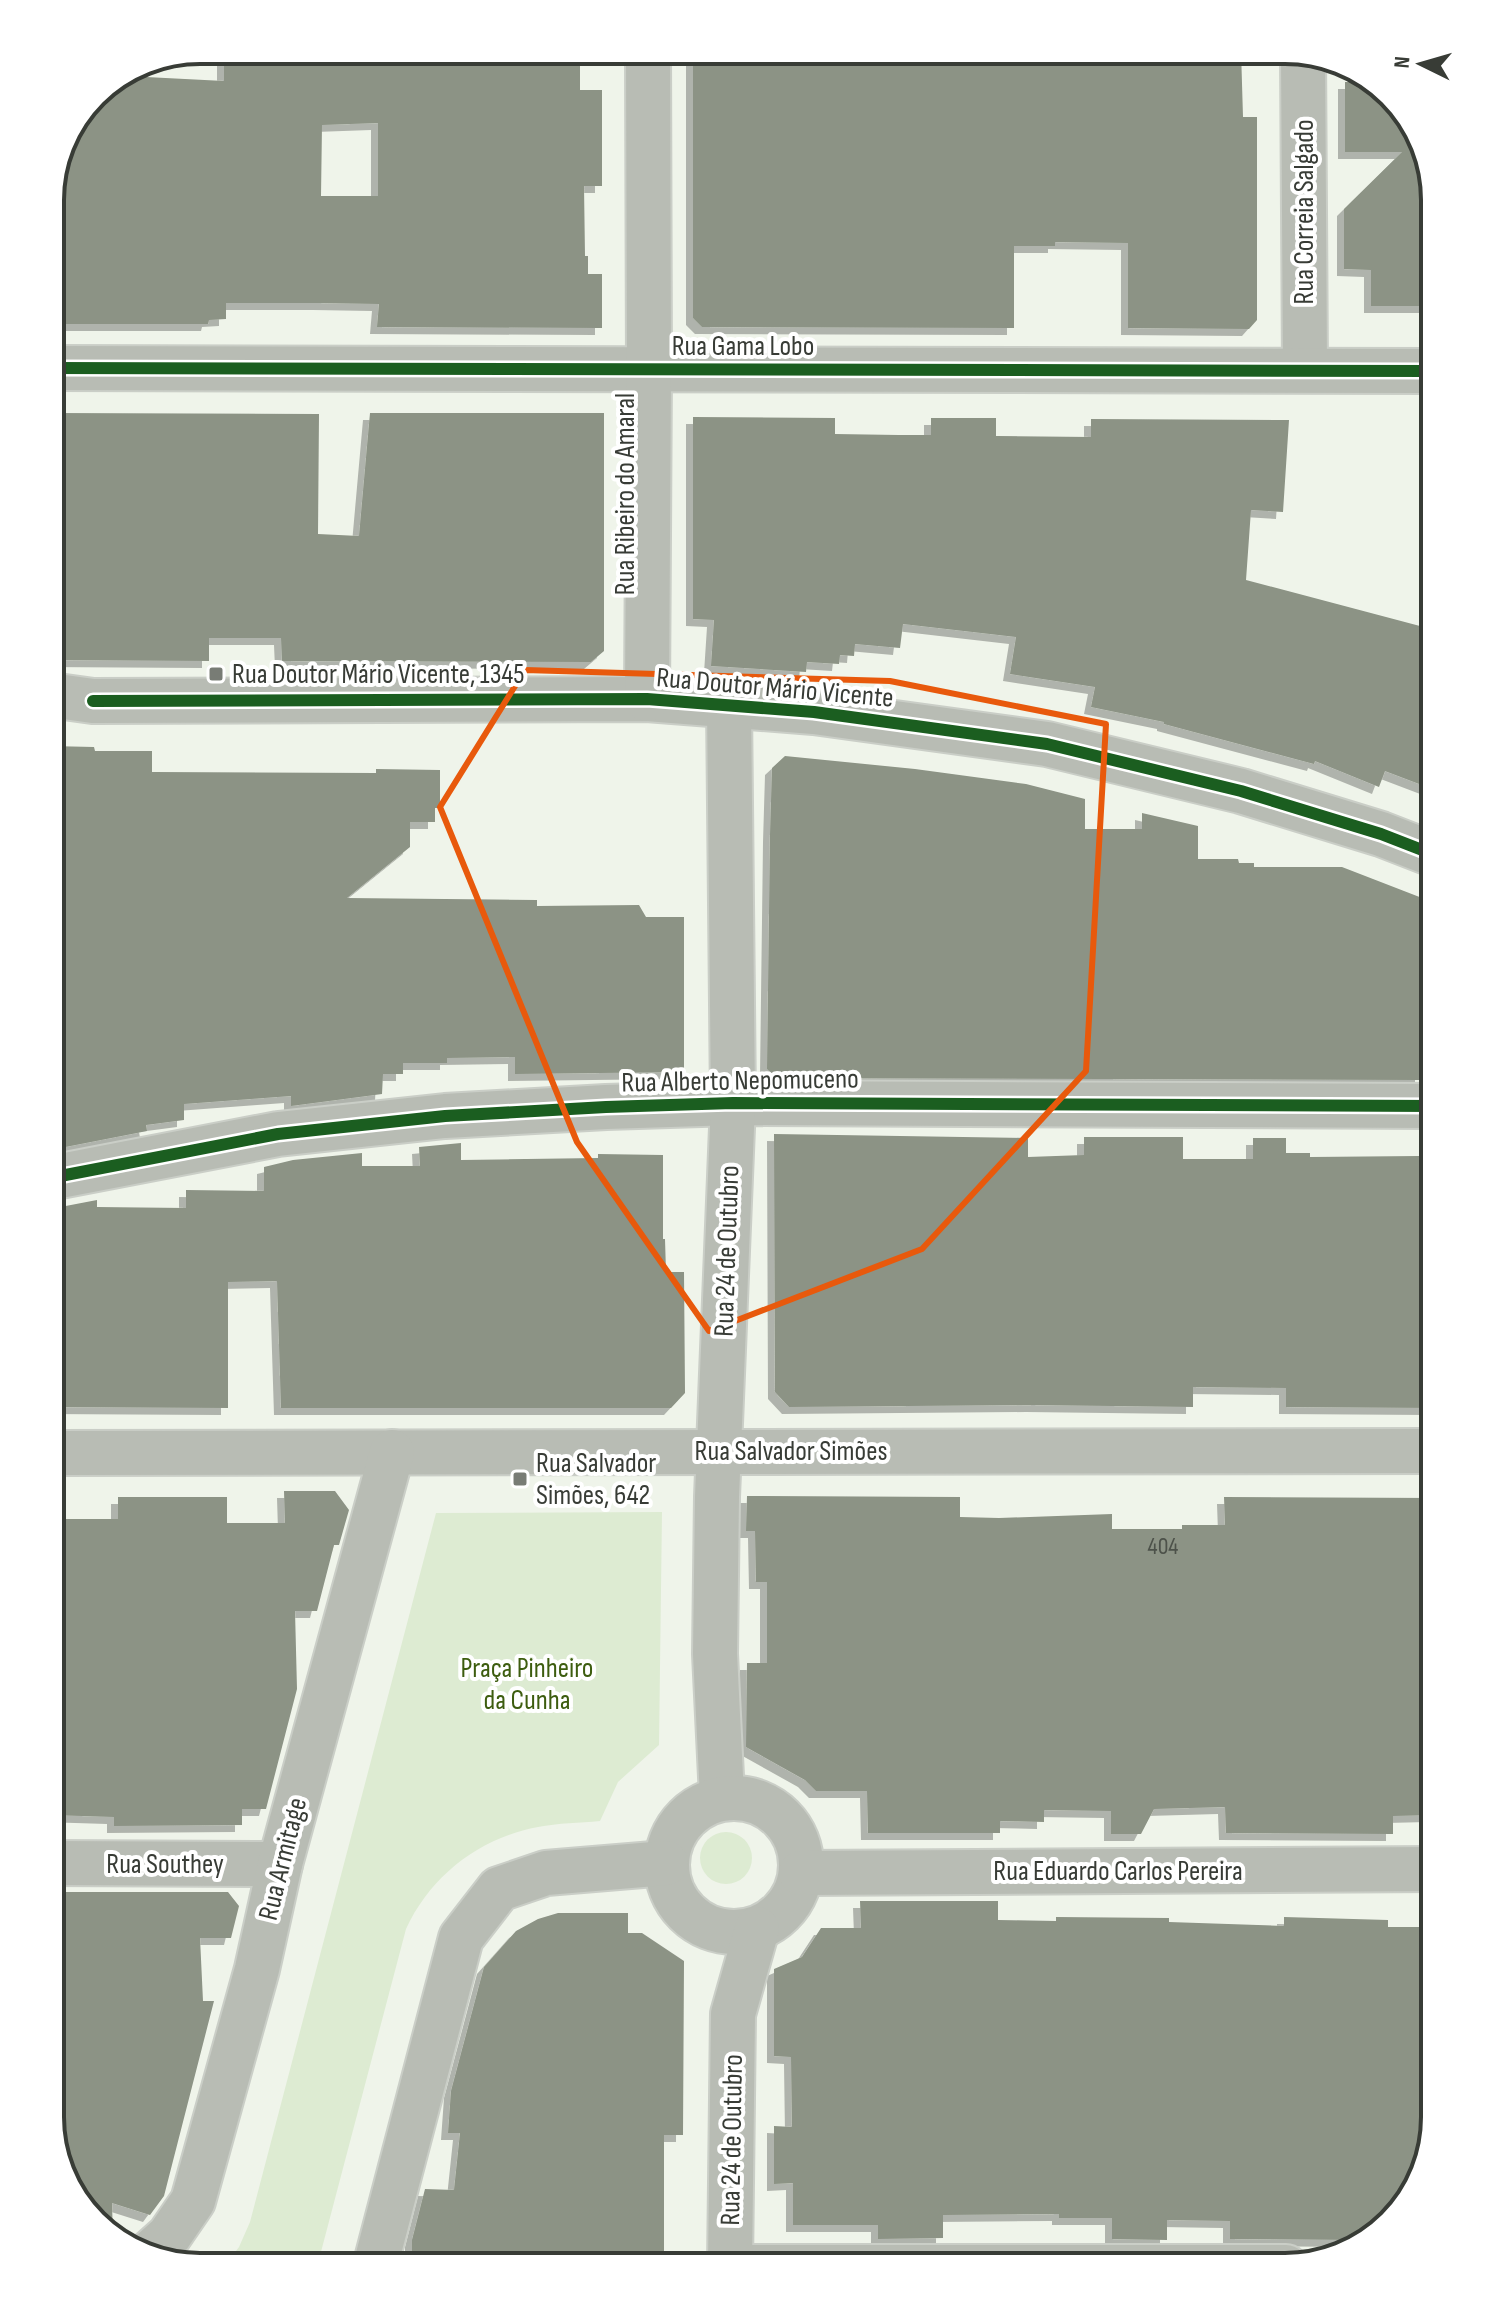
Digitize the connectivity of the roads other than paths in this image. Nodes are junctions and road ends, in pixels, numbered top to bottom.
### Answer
1 (648, 64) edge
2 (1303, 66) edge
3 (64, 368) edge
4 (649, 370) junction
5 (1305, 370) junction
6 (1421, 371) edge
7 (64, 697) edge
8 (647, 699) junction
9 (93, 701) junction
10 (729, 704) junction
11 (64, 708) edge
12 (1421, 850) edge
13 (733, 1103) junction
14 (1421, 1106) edge
15 (64, 1175) edge
16 (720, 1451) junction
17 (1421, 1451) edge
18 (392, 1452) junction
19 (64, 1453) edge
20 (722, 1797) junction
21 (64, 1863) edge
22 (666, 1863) junction
23 (280, 1864) junction
24 (1421, 1869) edge
25 (801, 1873) junction
26 (703, 1926) junction
27 (757, 1929) junction
28 (733, 2014) junction
29 (157, 2246) edge
30 (379, 2253) edge
31 (730, 2253) edge

1 - 4 street, Rua Ribeiro do Amaral
2 - 5 street, Rua Correia Salgado
3 - 4 street, Rua Gama Lobo
4 - 5 street, Rua Gama Lobo
4 - 8 street, Rua Ribeiro do Amaral
5 - 6 street, Rua Gama Lobo
7 - 9 street, Rua Doutor Mário Vicente
8 - 9 street, Rua Doutor Mário Vicente
8 - 10 street, Rua Doutor Mário Vicente
9 - 11 street, Rua Doutor Mário Vicente
10 - 12 street, Rua Doutor Mário Vicente
10 - 13 street, Rua 24 de Outubro
13 - 14 street, Rua Alberto Nepomuceno
13 - 15 street, Rua Alberto Nepomuceno
13 - 16 street, Rua 24 de Outubro
16 - 17 street, Rua Salvador Simões
16 - 18 street, Rua Salvador Simões
16 - 20 street, Rua 24 de Outubro
18 - 19 street, Rua Salvador Simões
18 - 23 street, Rua Armitage
20 - 22 street
20 - 25 street
21 - 23 street, Rua Southey
22 - 26 street
22 - 30 street
23 - 29 street, Rua Armitage
24 - 25 street, Rua Eduardo Carlos Pereira
25 - 27 street
26 - 27 street
26 - 28 street, Rua 24 de Outubro
27 - 28 street, Rua 24 de Outubro
28 - 31 street, Rua 24 de Outubro

